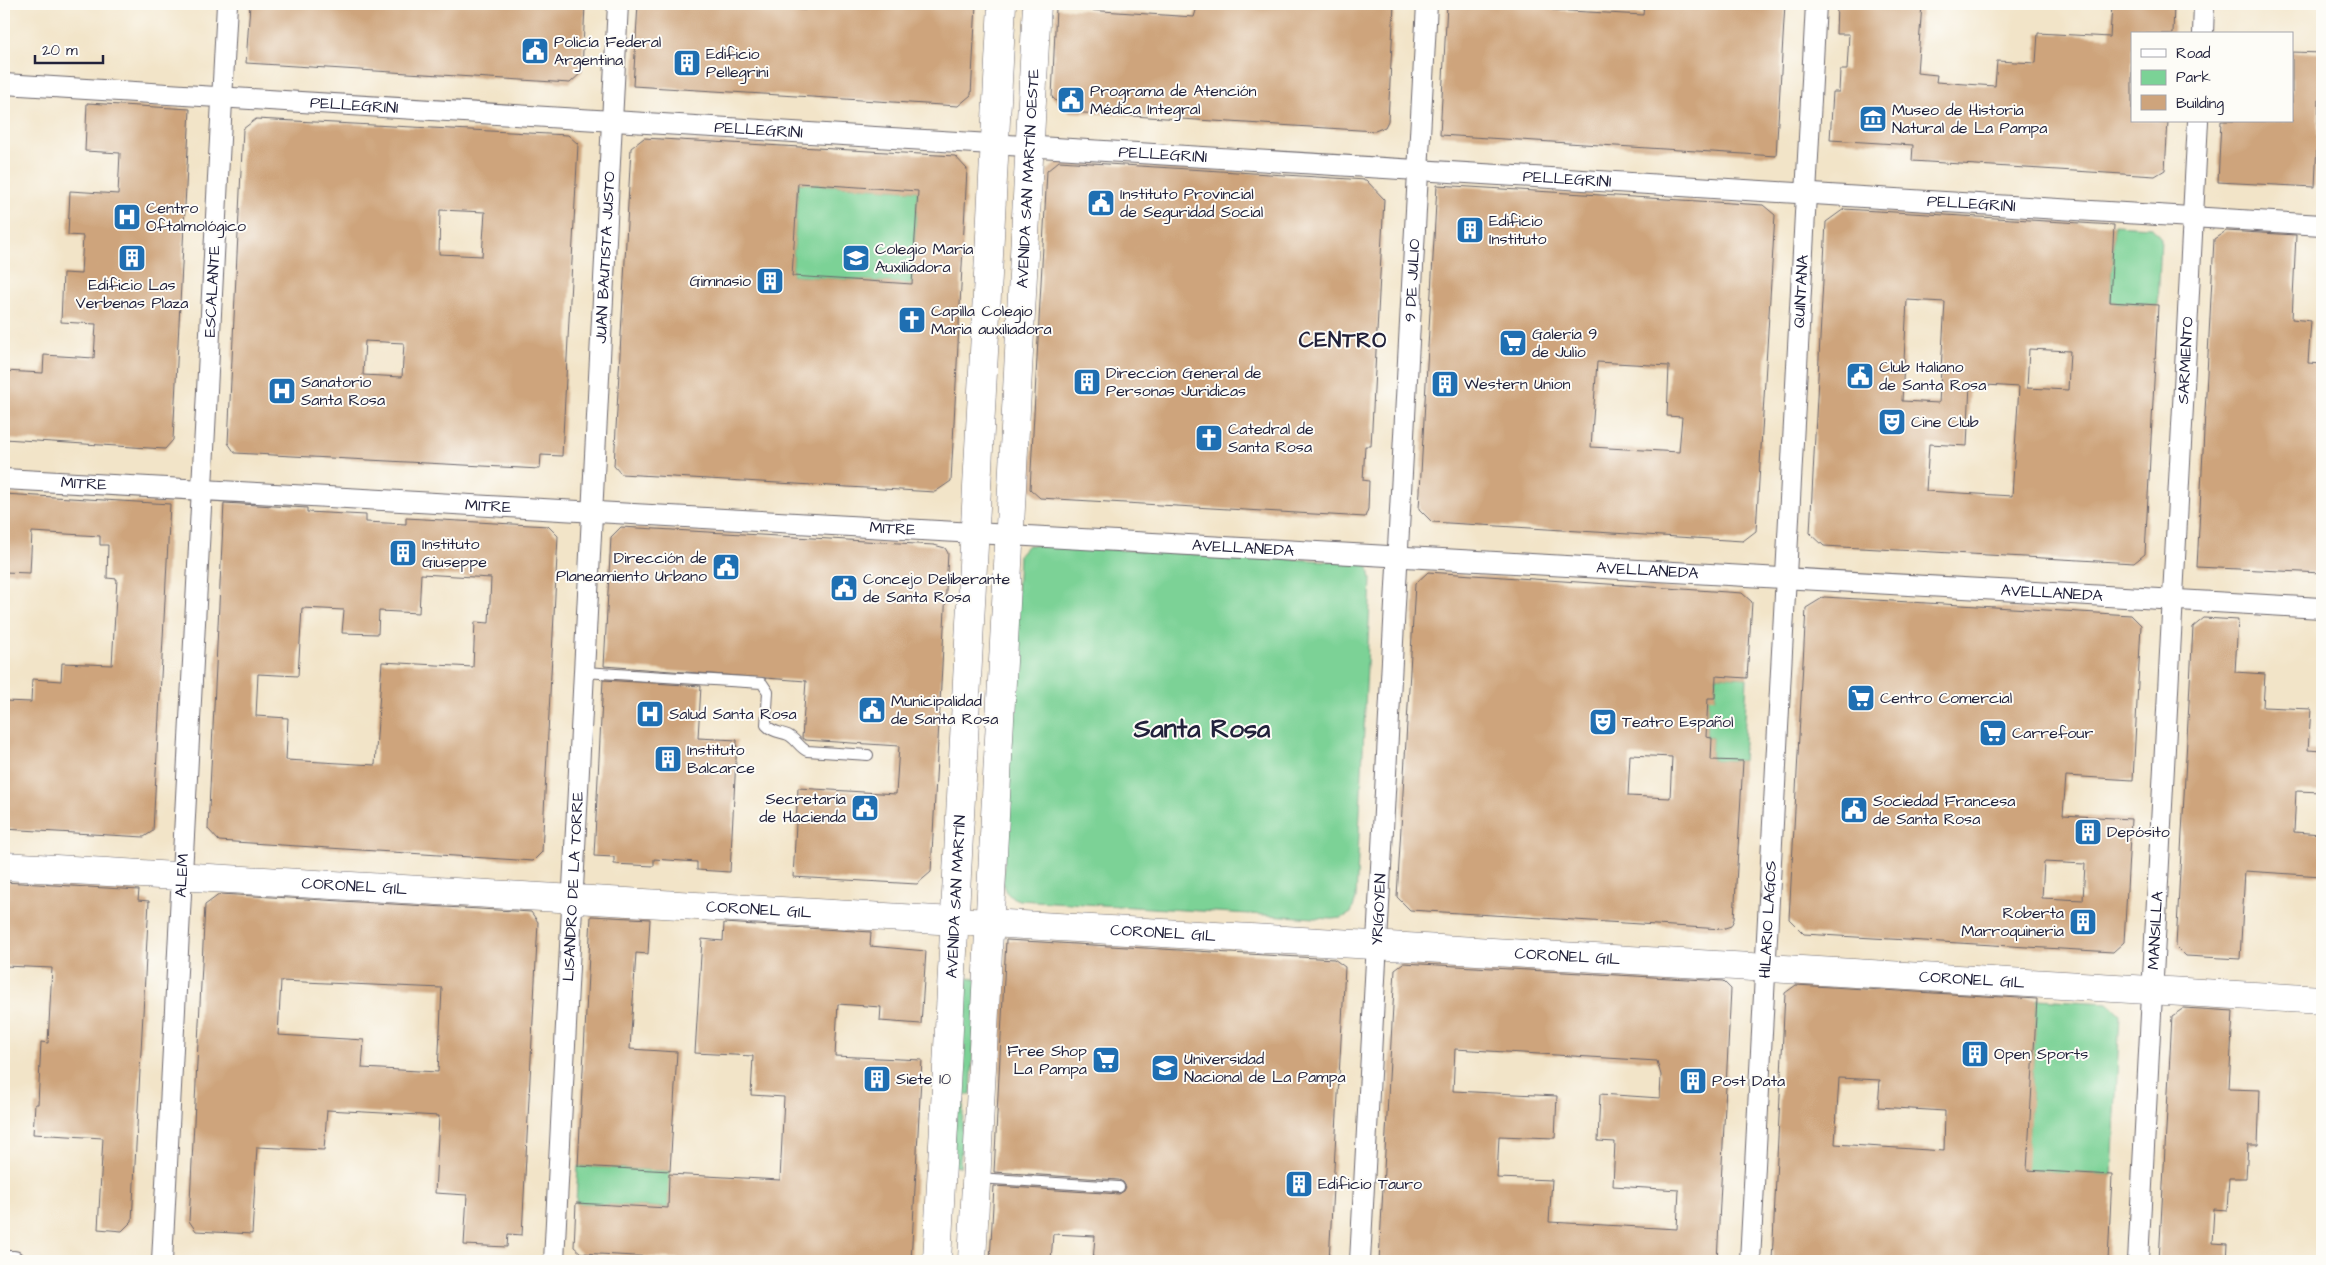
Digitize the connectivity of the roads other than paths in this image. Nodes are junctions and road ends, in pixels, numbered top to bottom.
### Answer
1 (227, 4) edge
2 (618, 4) edge
3 (1002, 4) edge
4 (1037, 4) edge
5 (1427, 4) edge
6 (1816, 4) edge
7 (2204, 4) edge
8 (2203, 32) edge
9 (4, 84) edge
10 (222, 97) junction
11 (612, 121) junction
12 (2198, 122) edge
13 (994, 144) junction
14 (1029, 146) junction
15 (1418, 170) junction
16 (1806, 194) junction
17 (2193, 217) junction
18 (2322, 225) edge
19 (4, 479) edge
20 (202, 490) junction
21 (592, 512) junction
22 (974, 533) junction
23 (1009, 535) junction
24 (1398, 556) junction
25 (1786, 578) junction
26 (2173, 599) junction
27 (2322, 608) edge
28 (584, 672) junction
29 (966, 686) junction
30 (1002, 688) junction
31 (868, 755) dead end
32 (962, 768) junction
33 (997, 770) junction
34 (4, 866) edge
35 (182, 876) junction
36 (572, 899) junction
37 (954, 921) junction
38 (989, 923) junction
39 (1377, 945) junction
40 (1765, 968) junction
41 (2153, 990) junction
42 (2322, 1000) edge
43 (976, 1178) junction
44 (1119, 1187) dead end
45 (4, 1261) edge
46 (14, 1261) edge
47 (162, 1261) edge
48 (554, 1261) edge
49 (936, 1261) edge
50 (972, 1261) edge
51 (1360, 1261) edge
52 (1750, 1261) edge
53 (2138, 1261) edge

1 - 10 street, ESCALANTE
2 - 11 street, JUAN BAUTISTA JUSTO
3 - 13 main road
4 - 14 main road, AVENIDA SAN MARTÍN OESTE
5 - 15 street, 9 DE JULIO
6 - 16 street, QUINTANA
7 - 8 street
9 - 10 street, PELLEGRINI
10 - 11 street, PELLEGRINI
10 - 20 street, ESCALANTE
11 - 13 street, PELLEGRINI
11 - 21 street, JUAN BAUTISTA JUSTO
12 - 17 street, SARMIENTO
13 - 14 street, PELLEGRINI
13 - 22 main road
14 - 15 street, PELLEGRINI
14 - 23 main road, AVENIDA SAN MARTÍN OESTE
15 - 16 street, PELLEGRINI
15 - 24 street, 9 DE JULIO
16 - 17 street, PELLEGRINI
16 - 25 street, QUINTANA
17 - 18 street, PELLEGRINI
17 - 26 street, SARMIENTO
19 - 20 street, MITRE
20 - 21 street, MITRE
20 - 35 street, ALEM
21 - 22 street, MITRE
21 - 28 street, LISANDRO DE LA TORRE
22 - 23 street, AVELLANEDA
22 - 29 main road, AVENIDA SAN MARTÍN
23 - 24 street, AVELLANEDA
23 - 30 main road
24 - 25 street, AVELLANEDA
24 - 39 street, YRIGOYEN
25 - 26 street, AVELLANEDA
25 - 40 street, HILARIO LAGOS
26 - 27 street, AVELLANEDA
26 - 41 street, MANSILLA
28 - 31 lane
28 - 36 street, LISANDRO DE LA TORRE
29 - 30 main road
29 - 32 main road, AVENIDA SAN MARTÍN
30 - 33 main road
32 - 33 main road
32 - 37 main road, AVENIDA SAN MARTÍN
33 - 38 main road
34 - 35 main road, CORONEL GIL
35 - 36 main road, CORONEL GIL
35 - 47 street, ALEM
36 - 37 main road, CORONEL GIL
36 - 48 street, LISANDRO DE LA TORRE
37 - 38 main road, CORONEL GIL
37 - 49 main road, AVENIDA SAN MARTÍN
38 - 39 main road, CORONEL GIL
38 - 43 main road
39 - 40 main road, CORONEL GIL
39 - 51 street, YRIGOYEN
40 - 41 main road, CORONEL GIL
40 - 52 street, HILARIO LAGOS
41 - 42 main road, CORONEL GIL
41 - 53 street, MANSILLA
43 - 44 lane
43 - 50 main road
45 - 46 street

